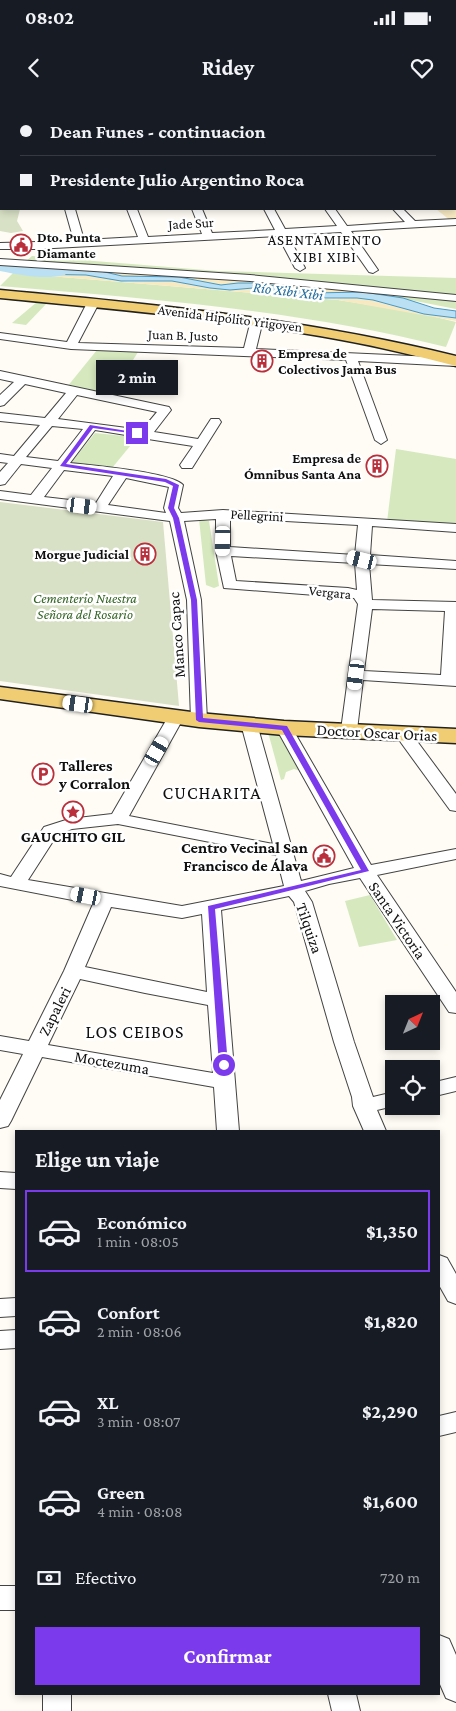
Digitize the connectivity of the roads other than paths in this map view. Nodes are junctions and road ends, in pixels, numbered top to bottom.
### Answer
1 (70, 210) edge
2 (132, 210) edge
3 (197, 210) edge
4 (270, 210) edge
5 (331, 210) edge
6 (399, 210) edge
7 (456, 222) edge
8 (412, 224) junction
9 (344, 228) junction
10 (281, 232) junction
11 (208, 236) junction
12 (144, 239) junction
13 (80, 243) junction
14 (0, 246) edge
15 (0, 262) edge
16 (300, 268) dead end
17 (373, 270) dead end
18 (0, 294) edge
19 (456, 298) edge
20 (93, 303) junction
21 (257, 320) junction
22 (0, 336) edge
23 (71, 346) junction
24 (249, 352) junction
25 (351, 358) junction
26 (456, 362) edge
27 (0, 375) edge
28 (22, 380) junction
29 (74, 391) junction
30 (0, 402) edge
31 (133, 403) junction
32 (165, 410) joint
33 (0, 417) edge
34 (47, 422) junction
35 (215, 422) dead end
36 (92, 426) junction
37 (111, 429) junction
38 (144, 436) junction
39 (381, 440) dead end
40 (200, 443) junction
41 (0, 458) edge
42 (17, 460) junction
43 (62, 465) junction
44 (187, 465) dead end
45 (122, 474) junction
46 (0, 481) edge
47 (176, 485) joint
48 (0, 496) edge
49 (34, 500) junction
50 (99, 508) junction
51 (223, 514) junction
52 (176, 518) junction
53 (365, 522) junction
54 (456, 528) edge
55 (223, 551) junction
56 (362, 560) junction
57 (456, 565) edge
58 (365, 604) junction
59 (454, 606) edge
60 (454, 631) edge
61 (356, 675) junction
62 (453, 681) edge
63 (0, 693) edge
64 (176, 717) junction
65 (199, 720) junction
66 (249, 724) junction
67 (284, 728) junction
68 (349, 730) junction
69 (402, 733) junction
70 (456, 736) edge
71 (456, 806) edge
72 (118, 819) junction
73 (284, 851) junction
74 (456, 854) edge
75 (366, 871) junction
76 (9, 881) edge
77 (294, 889) junction
78 (104, 900) junction
79 (211, 907) junction
80 (74, 971) junction
81 (219, 1000) junction
82 (456, 1007) edge
83 (0, 1043) edge
84 (35, 1049) junction
85 (225, 1082) junction
86 (456, 1084) edge
87 (440, 1088) edge
88 (385, 1101) edge
89 (364, 1106) junction
90 (0, 1121) edge
91 (228, 1130) edge
92 (375, 1130) edge
93 (0, 1180) edge
94 (15, 1181) edge
95 (15, 1307) edge
96 (0, 1308) edge
97 (15, 1339) edge
98 (0, 1340) edge
99 (456, 1422) edge
100 (440, 1426) edge
101 (0, 1598) edge
102 (15, 1598) edge
103 (440, 1650) edge
104 (456, 1689) edge
105 (57, 1695) edge
106 (342, 1695) edge
107 (56, 1711) edge
108 (346, 1711) edge

1 - 13 street
2 - 12 street
3 - 11 street
4 - 10 street
5 - 9 street
6 - 8 street
7 - 8 street, Jade Sur
8 - 9 street, Jade Sur
9 - 10 street, Jade Sur
9 - 17 street
10 - 11 street, Jade Sur
10 - 16 street
11 - 12 street, Jade Sur
12 - 13 street, Jade Sur
13 - 14 street, Jade Sur
15 - 19 street
18 - 20 main road, Avenida Hipólito Yrigoyen
20 - 21 main road, Avenida Hipólito Yrigoyen
20 - 23 street
21 - 24 street
21 - 26 main road, Avenida Hipólito Yrigoyen
22 - 23 street, Juan B. Justo
23 - 24 street, Juan B. Justo
24 - 25 street, Juan B. Justo
25 - 26 street, Juan B. Justo
25 - 39 street
27 - 28 street
28 - 29 street
28 - 30 street
29 - 31 street
29 - 34 street
31 - 32 street
31 - 37 street
32 - 38 street
33 - 34 street
34 - 36 street
34 - 42 street
35 - 40 street
36 - 37 street
36 - 43 street
37 - 38 street
38 - 40 street
40 - 44 street
41 - 42 street
42 - 43 street
42 - 46 street
43 - 45 street
43 - 49 street
45 - 47 street
45 - 50 street
47 - 52 street
48 - 49 street, Pellegrini
49 - 50 street, Pellegrini
50 - 52 street, Pellegrini
51 - 52 street, Pellegrini
51 - 53 street, Pellegrini
51 - 55 street
52 - 65 street, Manco Capac
53 - 54 street, Pellegrini
53 - 56 street
55 - 56 street
55 - 58 street, Vergara
56 - 57 street
56 - 58 street
58 - 59 street, Vergara
58 - 61 street
59 - 60 street
60 - 62 street
61 - 62 street
61 - 68 street
63 - 64 main road, Doctor Oscar Orias
64 - 65 main road, Doctor Oscar Orias
64 - 72 street
65 - 66 main road, Doctor Oscar Orias
66 - 67 main road, Doctor Oscar Orias
66 - 73 street, Tilquiza
67 - 68 main road, Doctor Oscar Orias
67 - 75 street, Santa Victoria
68 - 69 main road, Doctor Oscar Orias
69 - 70 main road, Doctor Oscar Orias
69 - 71 street
72 - 73 street
72 - 76 street
73 - 77 street, Tilquiza
74 - 75 street
75 - 77 street
75 - 82 street, Santa Victoria
76 - 78 street
77 - 79 street
77 - 89 street, Tilquiza
78 - 79 street
78 - 80 street, Zapaleri
79 - 81 street
80 - 81 street
80 - 84 street, Zapaleri
81 - 85 street
83 - 84 street, Moctezuma
84 - 85 street, Moctezuma
84 - 90 street, Zapaleri
85 - 91 street
86 - 87 street
88 - 89 street
89 - 92 street, Tilquiza
93 - 94 street
95 - 96 street
97 - 98 street
99 - 100 street
101 - 102 street
103 - 104 street
105 - 107 street
106 - 108 street

